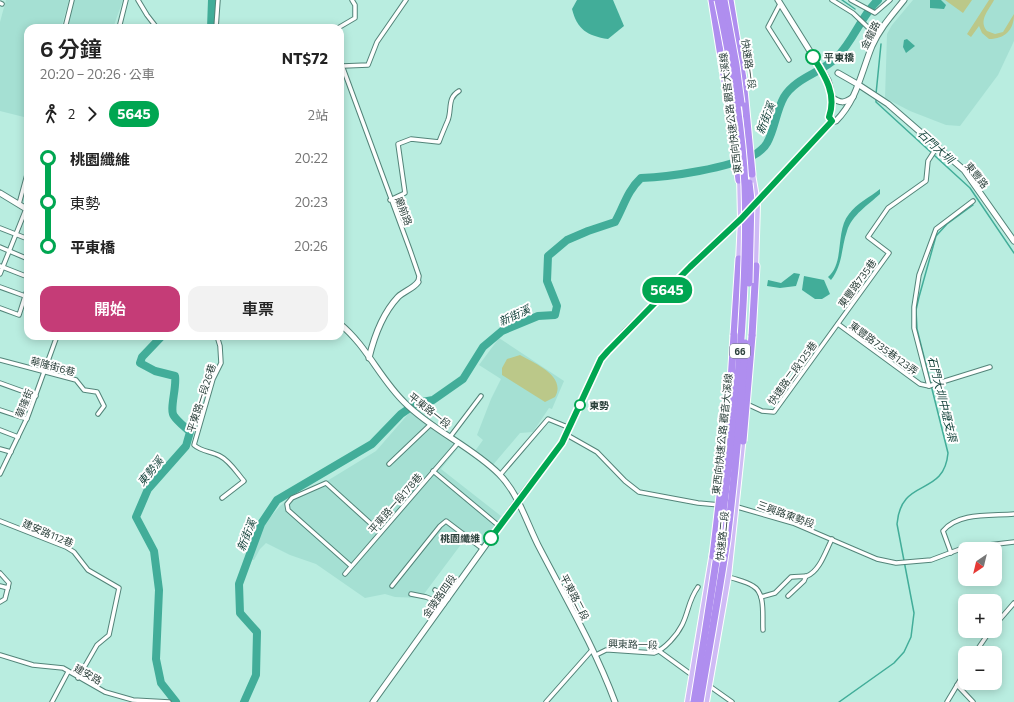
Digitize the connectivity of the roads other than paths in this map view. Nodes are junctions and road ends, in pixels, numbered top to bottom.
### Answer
1 (72, 0) edge
2 (126, 0) edge
3 (138, 0) edge
4 (218, 0) edge
5 (352, 0) edge
6 (406, 0) edge
7 (713, 0) edge
8 (718, 0) edge
9 (725, 0) edge
10 (730, 0) edge
11 (832, 0) edge
12 (851, 0) edge
13 (890, 0) edge
14 (904, 0) edge
15 (779, 2) edge
16 (66, 24) edge
17 (120, 24) edge
18 (155, 24) edge
19 (216, 24) edge
20 (344, 24) edge
21 (877, 36) junction
22 (789, 60) dead end
23 (344, 66) joint
24 (838, 73) dead end
25 (859, 85) junction
26 (460, 91) dead end
27 (831, 97) junction
28 (854, 97) junction
29 (832, 121) junction
30 (934, 151) junction
31 (750, 153) junction
32 (737, 157) junction
33 (751, 170) joint
34 (739, 180) joint
35 (24, 184) edge
36 (0, 195) edge
37 (390, 200) junction
38 (973, 202) dead end
39 (757, 203) junction
40 (18, 204) junction
41 (24, 207) edge
42 (24, 216) edge
43 (741, 219) junction
44 (0, 228) edge
45 (16, 234) junction
46 (24, 237) edge
47 (1014, 241) edge
48 (0, 247) edge
49 (9, 251) junction
50 (24, 257) edge
51 (739, 260) junction
52 (756, 266) junction
53 (1, 267) edge
54 (0, 274) edge
55 (24, 275) edge
56 (418, 282) joint
57 (0, 286) edge
58 (24, 296) edge
59 (24, 299) edge
60 (0, 308) edge
61 (838, 324) junction
62 (344, 327) edge
63 (56, 340) edge
64 (218, 340) edge
65 (369, 358) junction
66 (0, 360) edge
67 (990, 367) dead end
68 (44, 372) junction
69 (0, 383) edge
70 (929, 386) junction
71 (36, 396) junction
72 (481, 396) dead end
73 (749, 405) dead end
74 (0, 410) edge
75 (98, 414) dead end
76 (27, 419) junction
77 (431, 424) junction
78 (570, 428) junction
79 (0, 430) edge
80 (567, 435) junction
81 (18, 436) junction
82 (450, 438) junction
83 (458, 443) junction
84 (0, 448) edge
85 (11, 452) junction
86 (389, 464) dead end
87 (2, 467) edge
88 (433, 471) junction
89 (0, 474) edge
90 (500, 475) junction
91 (222, 498) dead end
92 (518, 500) junction
93 (721, 505) junction
94 (736, 506) junction
95 (1014, 514) edge
96 (0, 521) edge
97 (500, 526) junction
98 (380, 532) junction
99 (832, 539) junction
100 (1014, 542) edge
101 (483, 549) junction
102 (951, 552) junction
103 (352, 566) junction
104 (0, 573) edge
105 (345, 574) dead end
106 (806, 576) junction
107 (732, 578) dead end
108 (0, 586) edge
109 (392, 586) dead end
110 (698, 587) dead end
111 (8, 588) junction
112 (435, 590) dead end
113 (411, 594) dead end
114 (788, 596) dead end
115 (0, 597) edge
116 (761, 597) junction
117 (5, 599) junction
118 (448, 599) junction
119 (0, 602) edge
120 (1014, 603) edge
121 (444, 604) junction
122 (712, 612) junction
123 (1002, 617) edge
124 (763, 630) dead end
125 (592, 650) junction
126 (659, 651) junction
127 (0, 655) edge
128 (596, 655) junction
129 (68, 672) junction
130 (693, 675) junction
131 (78, 678) junction
132 (708, 685) junction
133 (957, 685) joint
134 (52, 702) edge
135 (169, 702) edge
136 (373, 702) edge
137 (546, 702) edge
138 (615, 702) edge
139 (688, 702) edge
140 (694, 702) edge
141 (700, 702) edge
142 (706, 702) edge
143 (732, 702) edge
144 (947, 702) edge
145 (972, 702) edge

1 - 16 street
2 - 17 street
3 - 18 street
4 - 19 street
5 - 20 street
6 - 23 street
7 - 32 highway
7 - 32 main road
8 - 122 highway, 東西向快速公路 觀音大溪線 / 66, bridge
9 - 31 main road, 快速路一段 / 66
9 - 122 highway, 東西向快速公路 觀音大溪線 / 66, bridge
10 - 31 highway
11 - 21 street
12 - 13 street
14 - 21 street, 金龍路
15 - 22 street
15 - 27 street
21 - 25 street, 金龍路
23 - 37 street, 廟前路
24 - 25 street
25 - 28 street, 金龍路
25 - 30 street, 東豐路
26 - 37 street
27 - 28 street
27 - 29 street
28 - 29 street, 金龍路
29 - 39 street, 金龍路
30 - 47 street, 東豐路
30 - 61 street, 東豐路735巷
31 - 33 highway
32 - 34 highway
33 - 39 main road, 66
34 - 43 main road, 66
35 - 40 street
36 - 40 street
37 - 56 street, 廟前路
38 - 70 street
39 - 43 street, 金龍路
39 - 52 main road, 快速路二段 / 66
40 - 41 street
42 - 45 street
43 - 51 main road, 快速路二段 / 66
43 - 78 street, 金陵路四段
44 - 45 street
45 - 46 street
45 - 49 street
48 - 49 street
49 - 50 street
49 - 53 street
51 - 93 main road, 快速路二段 / 66
51 - 122 highway, bridge
52 - 94 main road, 快速路二段 / 66
52 - 122 highway, bridge
53 - 54 street
53 - 55 street
56 - 65 street, 廟前路
57 - 58 street
59 - 60 street
61 - 70 street, 東豐路735巷123弄
61 - 73 street, 快速路二段125巷
62 - 65 street, 平東路一段
63 - 68 street, 華隆街
64 - 91 street, 平東路一段26巷
65 - 77 street, 平東路一段
66 - 68 street, 華隆街6巷
67 - 70 street
68 - 71 street, 華隆街
68 - 75 street, 華隆街6巷
69 - 71 street
71 - 76 street, 華隆街
72 - 82 street
74 - 76 street
76 - 81 street, 華隆街
77 - 82 street, 平東路一段
77 - 86 street
78 - 80 street, 金陵路四段
78 - 90 street
79 - 81 street
80 - 92 street, 金陵路四段
80 - 93 street, 三興路東勢段
81 - 85 street, 華隆街
82 - 83 street, 平東路一段
83 - 88 street, 平東路一段178巷
83 - 90 street, 平東路一段
84 - 85 street
85 - 87 street, 華隆街
87 - 89 street, 華隆街
88 - 97 street
88 - 98 street, 平東路一段178巷
90 - 92 street, 平東路一段
92 - 97 street, 金陵路四段
92 - 125 street, 平東路二段
93 - 94 street, 三興路東勢段
93 - 130 main road, 快速路二段 / 66
94 - 99 street, 三興路東勢段
94 - 132 main road, 快速路二段 / 66
95 - 102 street
96 - 131 street, 建安路112巷
97 - 101 street, 金陵路四段
98 - 103 street, 平東路一段178巷
98 - 103 street
99 - 102 street, 三興路東勢段
99 - 106 street
100 - 102 street, 三興路東勢段
101 - 109 street
101 - 118 street, 金陵路四段
103 - 105 street, 平東路一段178巷
104 - 111 street
106 - 114 street
106 - 116 street
107 - 116 street
108 - 111 street
110 - 126 street
111 - 117 street
112 - 118 street
113 - 121 street
115 - 117 street
116 - 124 street
117 - 119 street
118 - 121 street, 金陵路四段
120 - 123 street
121 - 136 street, 金陵路四段
122 - 140 highway, 東西向快速公路 觀音大溪線 / 66, bridge
122 - 141 highway, 東西向快速公路 觀音大溪線 / 66, bridge
125 - 128 street, 平東路二段
125 - 137 street
126 - 128 street, 興東路一段
126 - 130 street, 興東路一段
127 - 129 street, 建安路
128 - 138 street, 平東路二段
129 - 131 street, 建安路
129 - 134 street
130 - 132 street, 興東路一段
130 - 139 main road, 快速路二段 / 66
131 - 135 street, 建安路
132 - 142 main road, 快速路二段 / 66
132 - 143 street, 興東路一段
133 - 144 street
133 - 145 street

